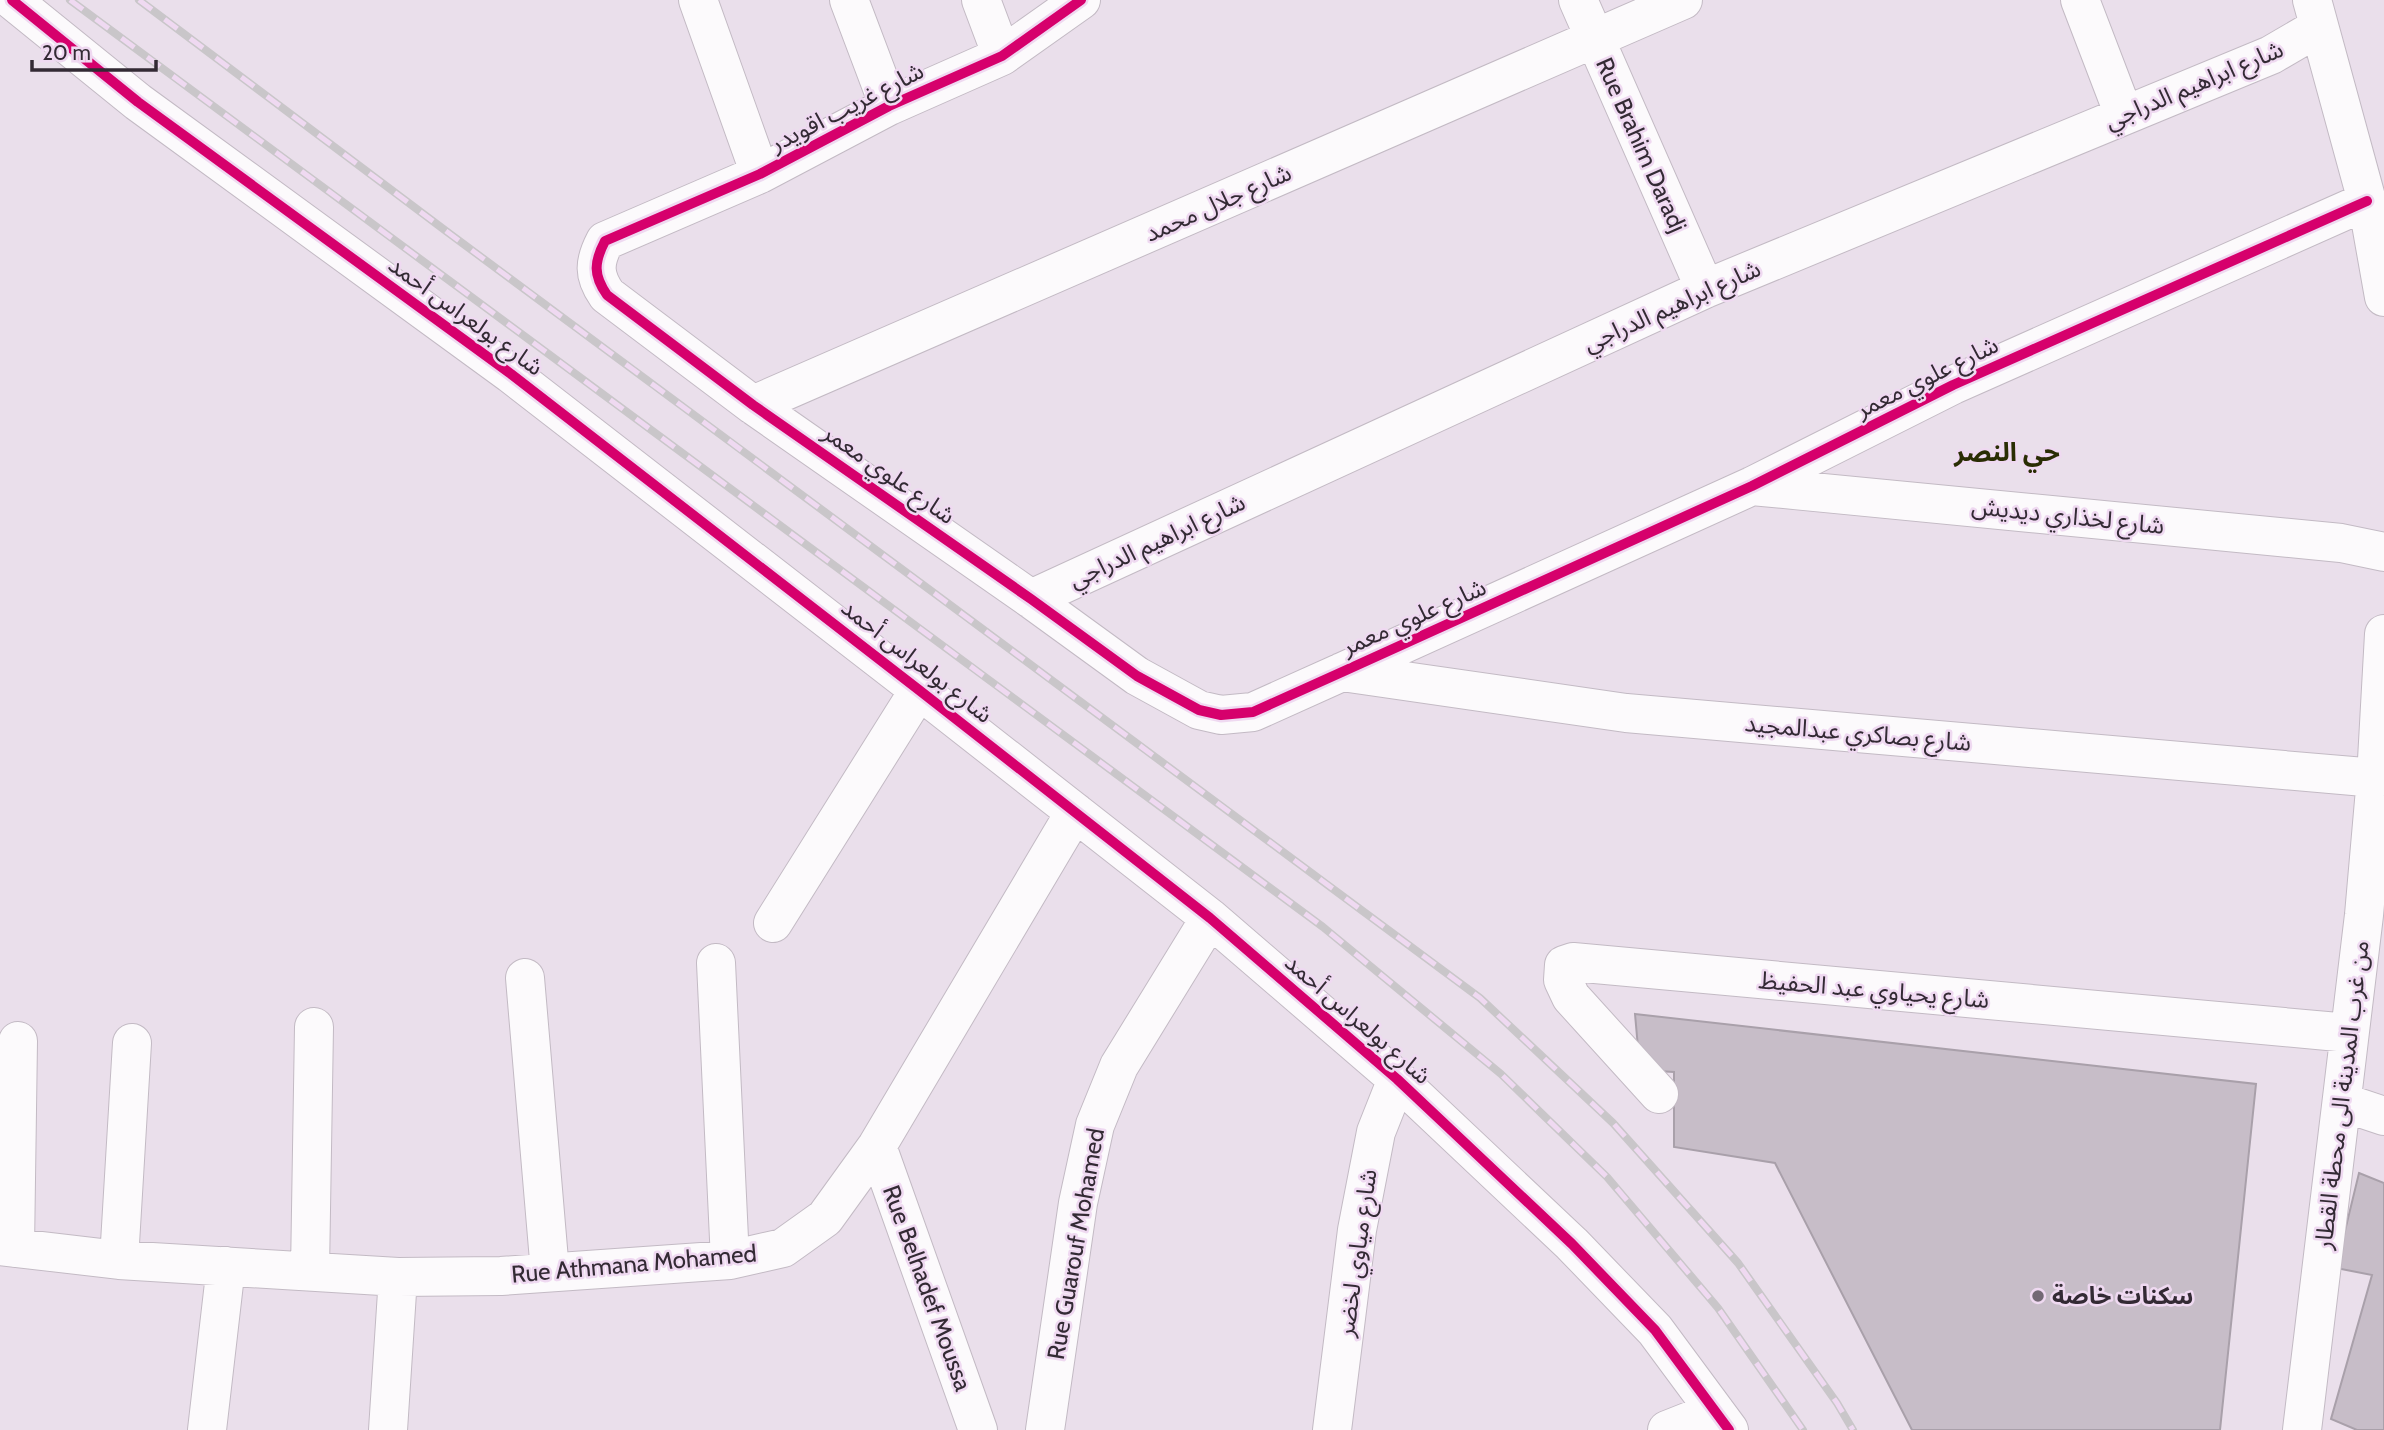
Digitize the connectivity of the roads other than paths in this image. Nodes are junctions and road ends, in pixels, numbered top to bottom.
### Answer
1 (12, 0) edge
2 (698, 0) edge
3 (849, 0) edge
4 (981, 0) edge
5 (1081, 0) edge
6 (1578, 0) edge
7 (1683, 0) edge
8 (2080, 0) edge
9 (2316, 14) edge
10 (1594, 39) junction
11 (1002, 56) junction
12 (890, 106) junction
13 (2124, 115) junction
14 (760, 174) junction
15 (2367, 201) junction
16 (621, 233) joint
17 (1705, 289) junction
18 (2384, 297) edge
19 (753, 405) junction
20 (1752, 486) junction
21 (2384, 552) edge
22 (1031, 599) junction
23 (2384, 634) edge
24 (1342, 672) junction
25 (919, 690) junction
26 (2376, 778) junction
27 (1075, 812) junction
28 (1210, 918) junction
29 (2374, 920) edge
30 (773, 923) dead end
31 (716, 963) dead end
32 (525, 978) dead end
33 (314, 1027) dead end
34 (2348, 1033) junction
35 (18, 1041) dead end
36 (132, 1043) dead end
37 (1397, 1079) junction
38 (1659, 1094) dead end
39 (2342, 1102) junction
40 (2384, 1116) edge
41 (877, 1146) junction
42 (8, 1247) edge
43 (119, 1260) junction
44 (730, 1260) junction
45 (226, 1266) junction
46 (310, 1272) junction
47 (550, 1272) junction
48 (398, 1277) junction
49 (1722, 1420) edge
50 (206, 1430) edge
51 (388, 1430) edge
52 (978, 1430) edge
53 (1045, 1430) edge
54 (1332, 1430) edge
55 (1667, 1430) edge
56 (2302, 1430) edge

1 - 25 street, شارع بولعراس أحمد
2 - 14 street
3 - 12 street
4 - 11 street
5 - 11 street, شارع غريب اقويدر
6 - 10 street, Rue Brahim Daradj
7 - 10 street, شارع جلال محمد
8 - 13 street
9 - 13 street, شارع ابراهيم الدراجي
9 - 15 street
10 - 17 street, Rue Brahim Daradj
10 - 19 street, شارع جلال محمد
11 - 12 street, شارع غريب اقويدر
12 - 14 street, شارع غريب اقويدر
13 - 17 street, شارع ابراهيم الدراجي
14 - 16 street, شارع غريب اقويدر
15 - 18 street
15 - 20 street, شارع علوي معمر
16 - 19 street, شارع علوي معمر
17 - 22 street, شارع ابراهيم الدراجي
19 - 22 street, شارع علوي معمر
20 - 21 street, شارع لخذاري ديديش
20 - 24 street, شارع علوي معمر
22 - 24 street, شارع علوي معمر
23 - 26 street, من غرب المدينة الى محطة القطار
24 - 26 street, شارع بصاكري عبدالمجيد
25 - 27 street, شارع بولعراس أحمد
25 - 30 street
26 - 29 street, من غرب المدينة الى محطة القطار
27 - 28 street, شارع بولعراس أحمد
27 - 41 street, Rue Athmana Mohamed
28 - 37 street, شارع بولعراس أحمد
28 - 53 street, Rue Guarouf Mohamed
29 - 34 street, من غرب المدينة الى محطة القطار
31 - 44 street
32 - 47 street
33 - 46 street
34 - 38 street, شارع يحياوي عبد الحفيظ
34 - 39 street, من غرب المدينة الى محطة القطار
35 - 42 street
36 - 43 street
37 - 49 street, شارع بولعراس أحمد
37 - 54 street, شارع مياوي لخضر
39 - 40 street
39 - 56 street, من غرب المدينة الى محطة القطار
41 - 44 street, Rue Athmana Mohamed
41 - 52 street, Rue Belhadef Moussa
42 - 43 street, Rue Athmana Mohamed
43 - 45 street, Rue Athmana Mohamed
44 - 47 street, Rue Athmana Mohamed
45 - 46 street, Rue Athmana Mohamed
45 - 50 street
46 - 48 street, Rue Athmana Mohamed
47 - 48 street, Rue Athmana Mohamed
48 - 51 street
49 - 55 street

